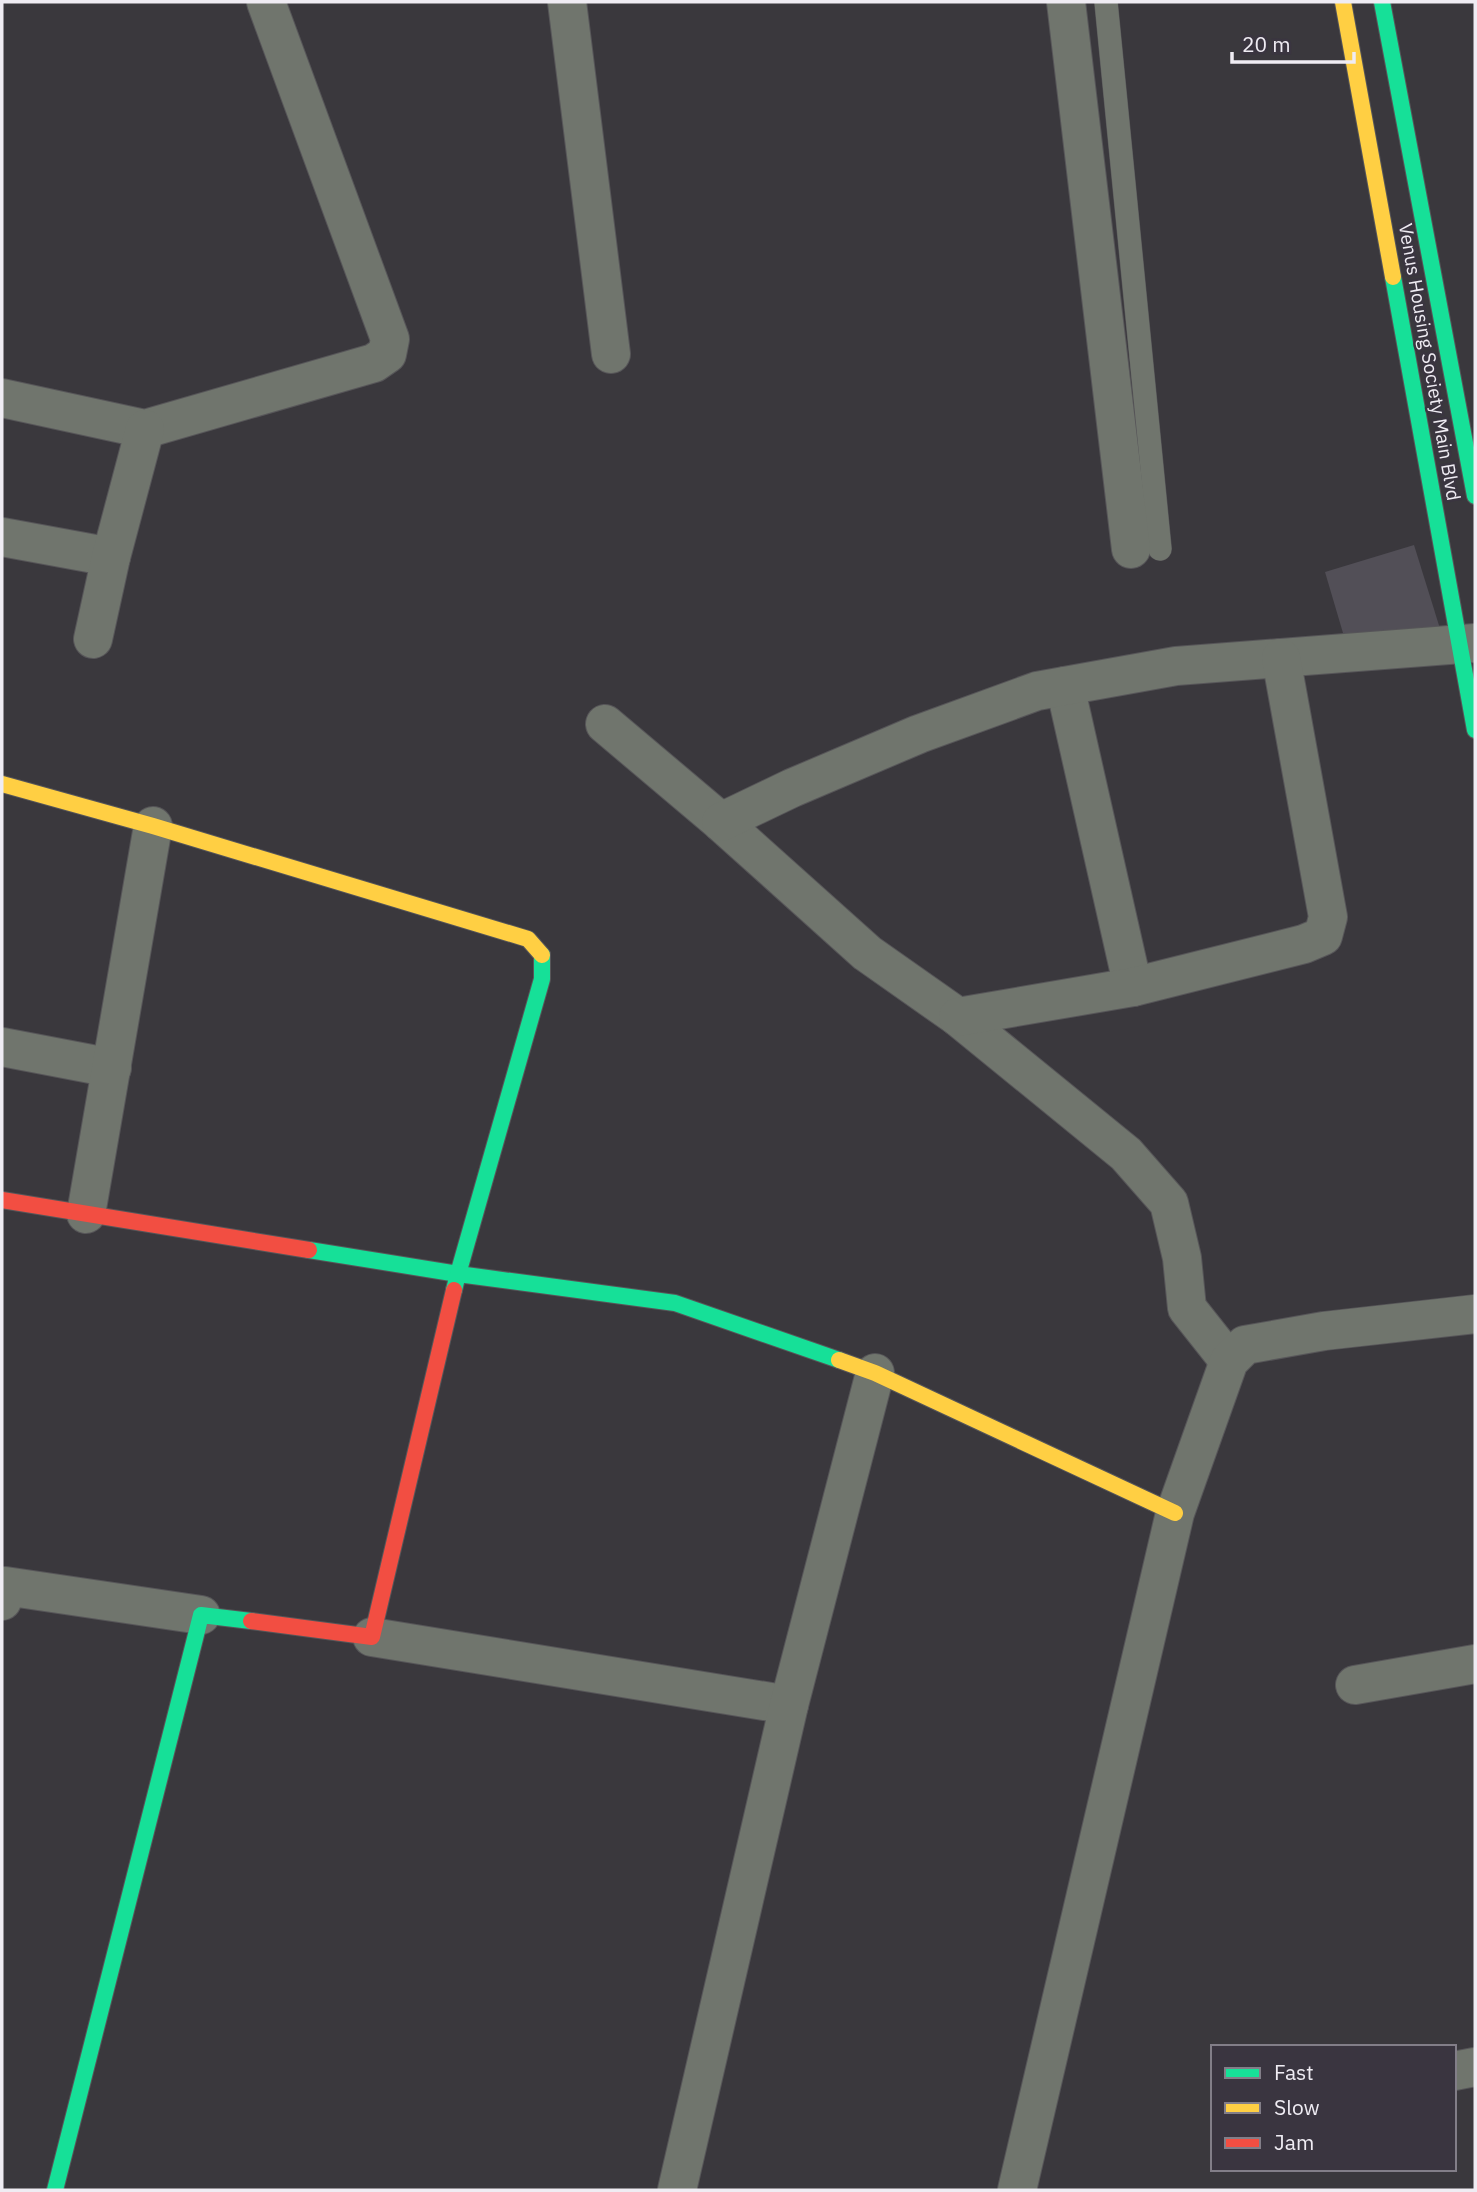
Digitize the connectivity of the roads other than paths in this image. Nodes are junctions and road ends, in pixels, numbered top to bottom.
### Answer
1 (266, 2) edge
2 (567, 2) edge
3 (1066, 2) edge
4 (1106, 2) edge
5 (1343, 2) edge
6 (1382, 2) edge
7 (611, 354) dead end
8 (2, 398) edge
9 (145, 429) junction
10 (1475, 496) edge
11 (2, 537) edge
12 (1146, 549) joint
13 (111, 556) junction
14 (93, 639) dead end
15 (1468, 644) edge
16 (1281, 658) junction
17 (1065, 685) junction
18 (605, 724) dead end
19 (1475, 730) edge
20 (2, 784) edge
21 (721, 822) junction
22 (153, 826) junction
23 (1133, 987) junction
24 (958, 1017) junction
25 (2, 1047) edge
26 (112, 1068) junction
27 (2, 1200) edge
28 (86, 1214) junction
29 (458, 1274) junction
30 (1475, 1314) edge
31 (1229, 1361) junction
32 (875, 1373) junction
33 (1175, 1513) junction
34 (2, 1601) edge
35 (201, 1615) junction
36 (372, 1637) junction
37 (1475, 1664) edge
38 (1356, 1685) dead end
39 (789, 1705) junction
40 (1475, 2067) edge
41 (1456, 2071) edge
42 (55, 2190) edge
43 (677, 2190) edge
44 (1017, 2190) edge

1 - 9 street
2 - 7 street
3 - 12 street
4 - 12 lane
5 - 15 street, Venus Housing Society Main Blvd
6 - 10 street, Venus Housing Society Main Blvd
8 - 9 street
9 - 13 street
11 - 13 street
13 - 14 street
15 - 16 street
15 - 19 street, Venus Housing Society Main Blvd
16 - 17 street
16 - 23 street
17 - 21 street
17 - 23 street
18 - 21 street
20 - 22 street
21 - 24 street
22 - 26 street
22 - 29 street
23 - 24 street
24 - 31 street
25 - 26 street
26 - 28 street
27 - 28 street
28 - 29 street
29 - 32 street
29 - 36 street
30 - 31 street
31 - 33 street
32 - 33 street
32 - 39 street
33 - 44 street
34 - 35 street
35 - 36 street
35 - 42 street
36 - 39 street
37 - 38 street
39 - 43 street
40 - 41 street

